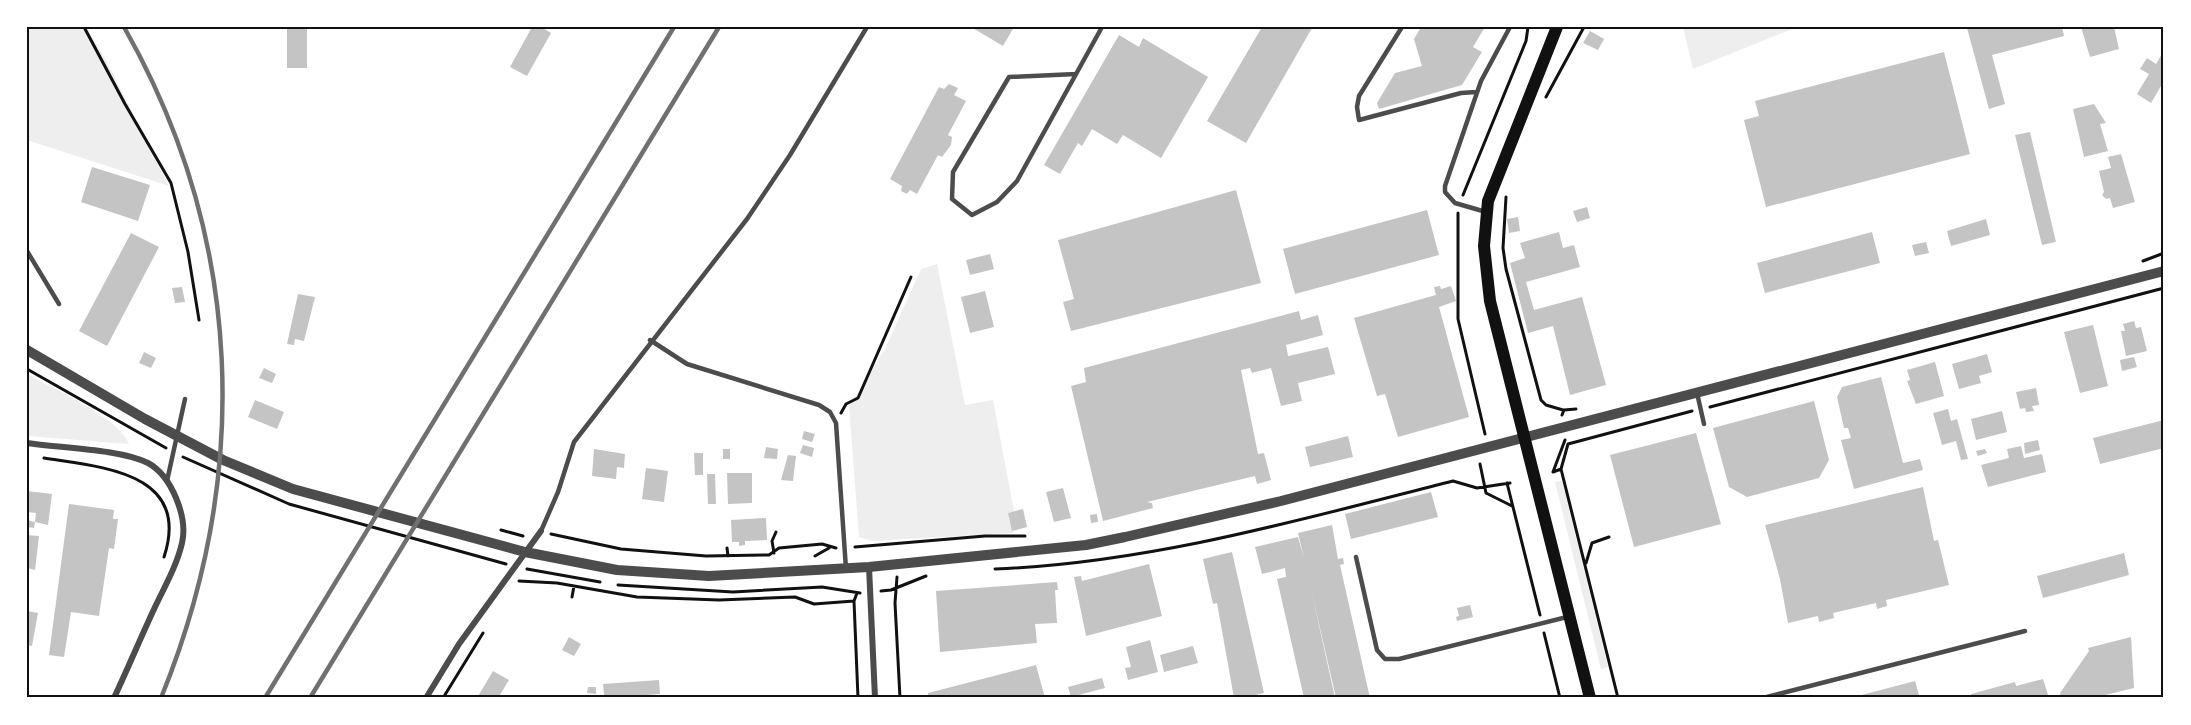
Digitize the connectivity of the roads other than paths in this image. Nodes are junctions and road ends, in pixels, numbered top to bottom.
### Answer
1 (867, 27) edge
2 (1102, 27) edge
3 (1402, 27) edge
4 (1510, 27) edge
5 (1557, 27) edge
6 (1076, 74) junction
7 (1476, 92) junction
8 (1486, 212) junction
9 (27, 251) edge
10 (2164, 271) edge
11 (59, 304) dead end
12 (650, 340) junction
13 (27, 350) edge
14 (1697, 393) junction
15 (185, 399) dead end
16 (1704, 424) dead end
17 (1525, 438) junction
18 (27, 444) edge
19 (166, 482) junction
20 (541, 531) joint
21 (1356, 557) dead end
22 (869, 567) junction
23 (846, 569) junction
24 (1570, 616) junction
25 (2025, 631) dead end
26 (114, 698) edge
27 (426, 698) edge
28 (875, 698) edge
29 (1590, 698) edge
30 (1763, 698) edge

1 - 12 lane
2 - 6 lane
3 - 7 lane
4 - 7 lane
5 - 8 main road
6 - 6 lane
7 - 8 lane
8 - 17 main road
9 - 11 lane
10 - 14 street
12 - 20 lane
12 - 23 lane
13 - 23 street
14 - 16 lane
14 - 17 street
15 - 19 lane
17 - 22 street
17 - 24 main road
18 - 19 street
19 - 26 street
20 - 27 street
21 - 24 lane
22 - 23 street
22 - 28 street
24 - 29 main road
25 - 30 lane

